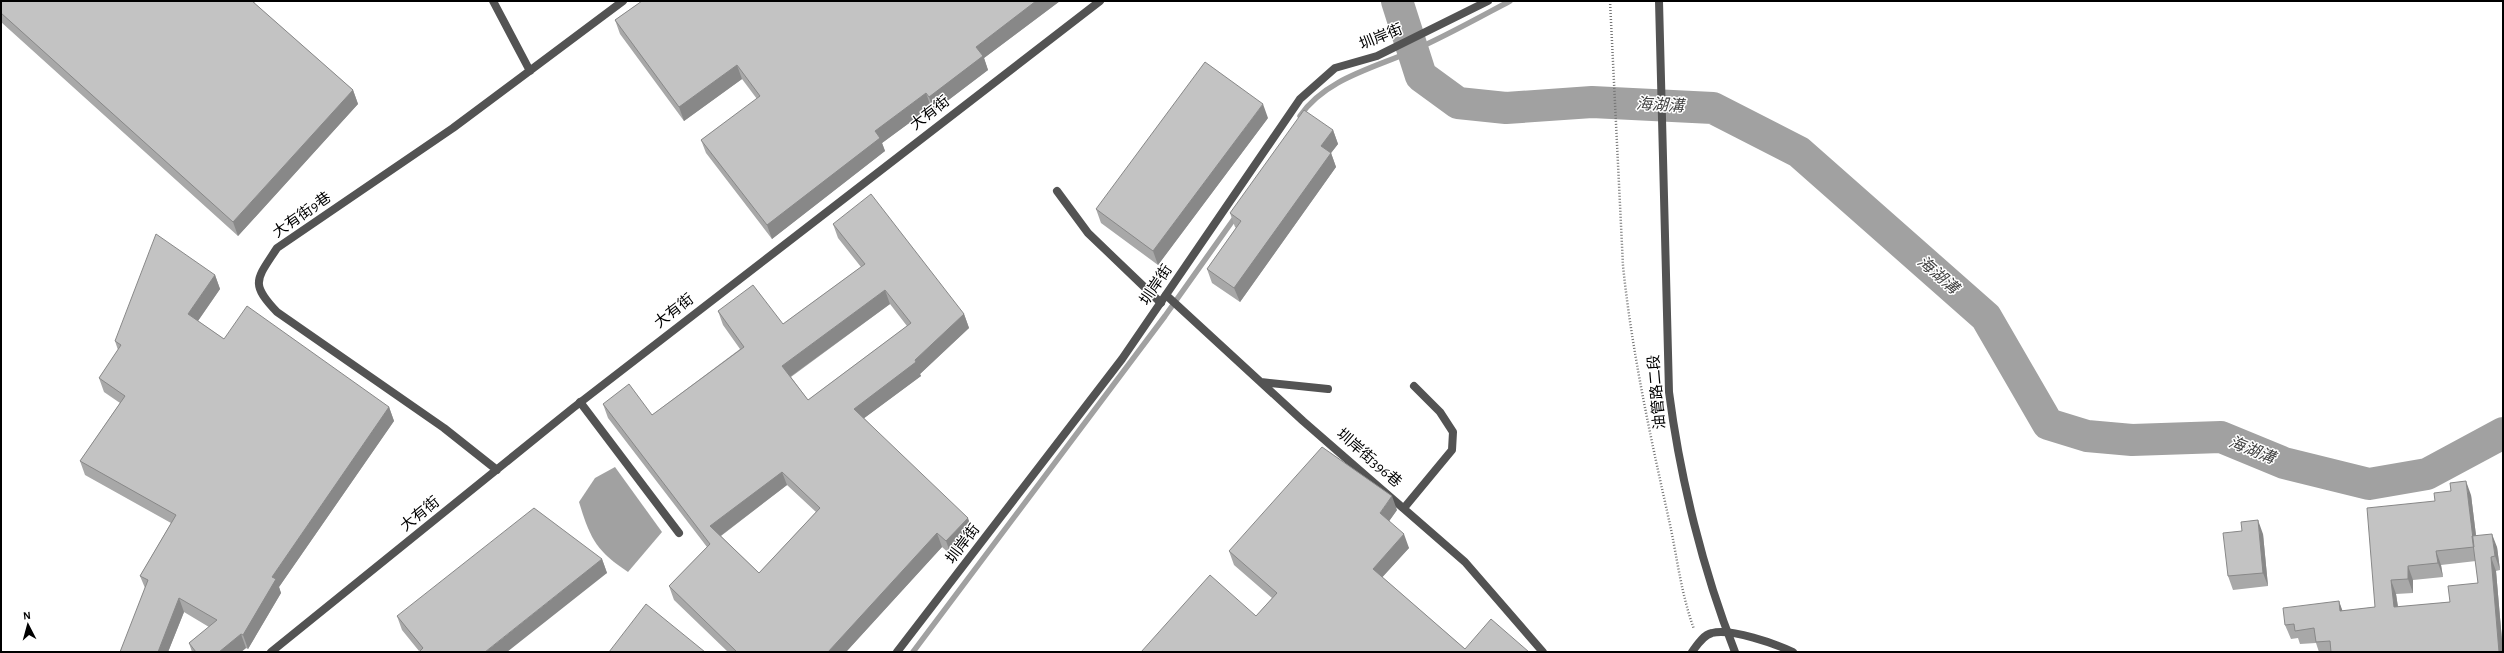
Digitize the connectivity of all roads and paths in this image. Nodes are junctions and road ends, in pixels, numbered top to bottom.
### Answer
1 (493, 1) edge
2 (623, 1) edge
3 (1100, 1) edge
4 (1488, 1) edge
5 (1610, 1) edge
6 (1659, 1) edge
7 (530, 71) junction
8 (1057, 191) dead end
9 (1166, 295) junction
10 (1161, 303) junction
11 (1261, 382) junction
12 (1414, 386) dead end
13 (1328, 389) dead end
14 (580, 402) junction
15 (497, 470) junction
16 (1404, 508) junction
17 (678, 533) dead end
18 (1728, 633) junction
19 (1699, 642) junction
20 (271, 652) edge
21 (897, 652) edge
22 (1543, 652) edge
23 (1692, 652) edge
24 (1736, 652) edge
25 (1793, 652) edge

1 - 7 street
2 - 7 street, 大有街9巷
3 - 14 street, 大有街
4 - 9 street, 圳岸街
5 - 19 path
6 - 18 street, 油管路二段
7 - 15 street, 大有街9巷
8 - 10 street
9 - 10 street, 圳岸街
9 - 11 street, 圳岸街396巷
10 - 21 street, 圳岸街
11 - 13 street
11 - 16 street, 圳岸街396巷
12 - 16 street
14 - 15 street, 大有街
14 - 17 street
15 - 20 street, 大有街
16 - 22 street, 圳岸街396巷
18 - 19 street
18 - 24 street, 油管路二段
18 - 25 street
19 - 23 street

